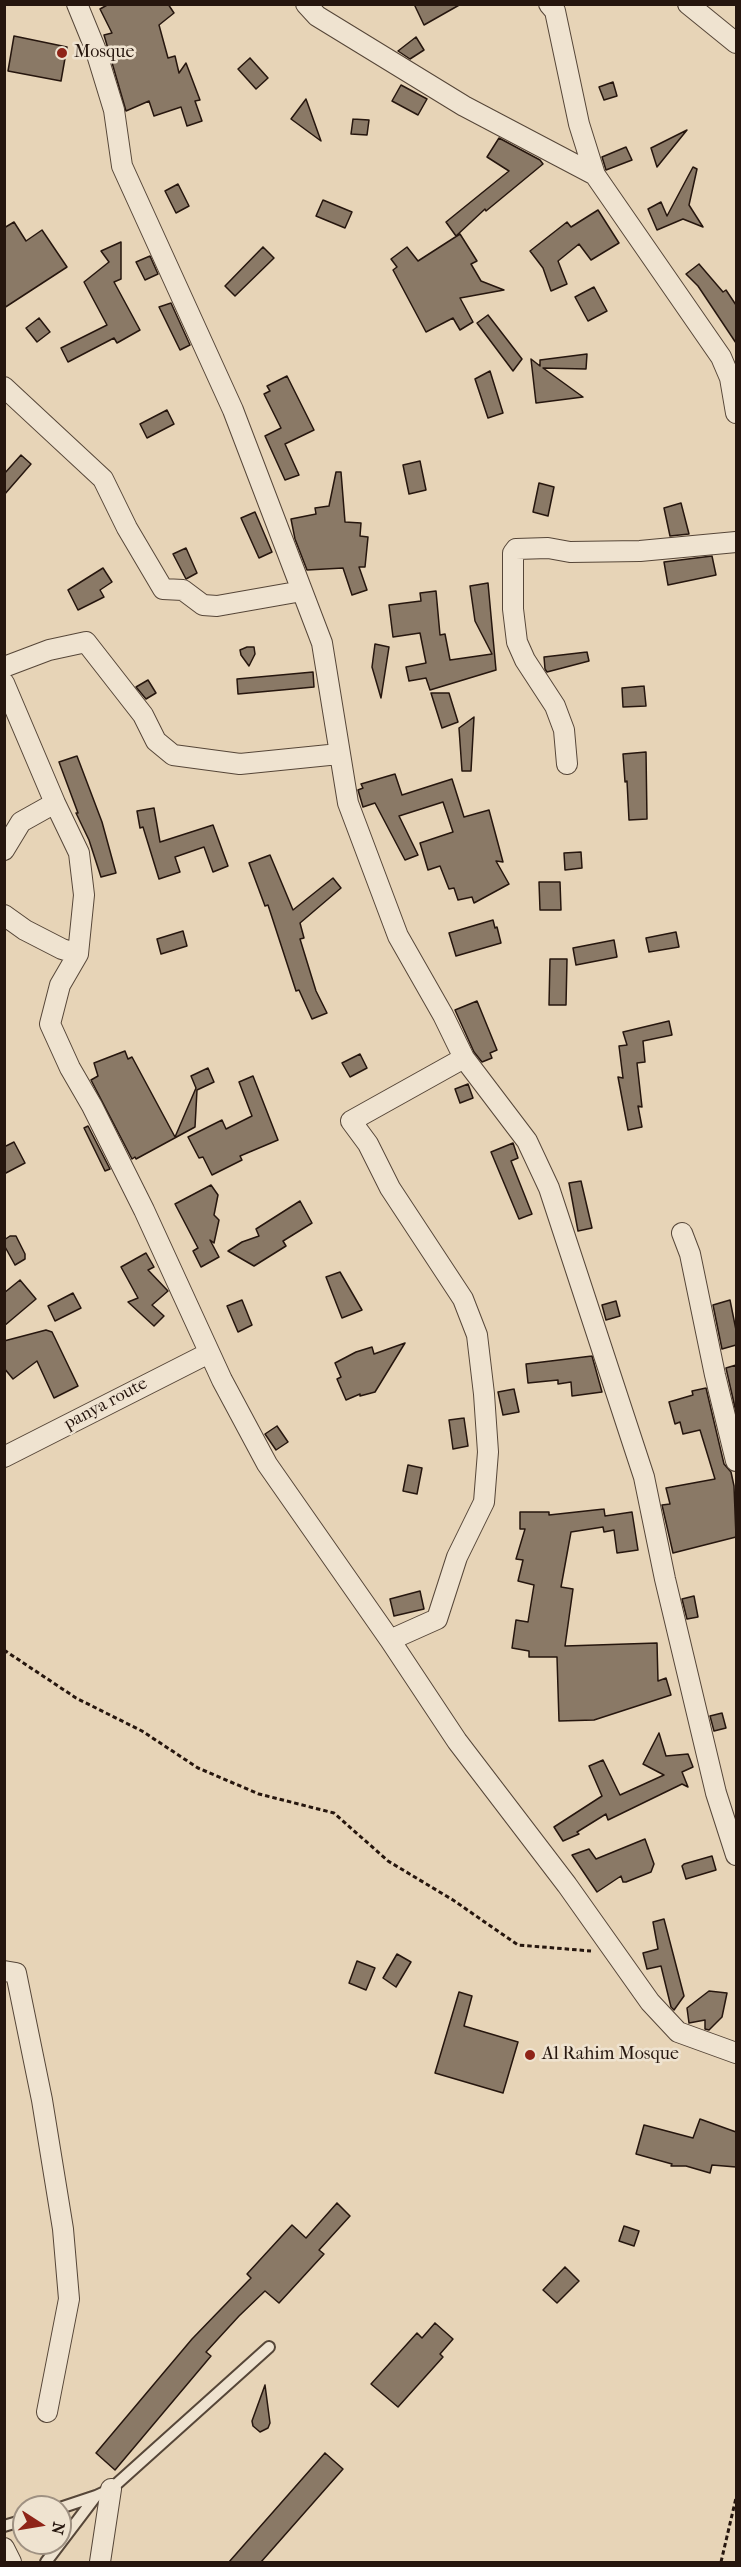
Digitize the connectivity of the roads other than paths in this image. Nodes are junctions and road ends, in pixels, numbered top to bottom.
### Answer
1 (77, 4) edge
2 (306, 4) edge
3 (688, 4) edge
4 (559, 7) edge
5 (736, 43) edge
6 (595, 175) junction
7 (4, 387) edge
8 (736, 412) edge
9 (736, 542) edge
10 (302, 591) junction
11 (4, 668) edge
12 (4, 683) edge
13 (339, 754) junction
14 (567, 764) dead end
15 (55, 803) junction
16 (4, 850) edge
17 (4, 915) edge
18 (78, 954) junction
19 (464, 1058) junction
20 (682, 1233) dead end
21 (209, 1353) junction
22 (735, 1450) edge
23 (4, 1457) edge
24 (390, 1640) junction
25 (736, 1855) edge
26 (4, 1971) edge
27 (736, 2054) edge
28 (269, 2347) dead end
29 (47, 2412) dead end
30 (104, 2492) junction
31 (72, 2504) edge
32 (4, 2548) edge
33 (11, 2562) edge
34 (46, 2562) edge
35 (100, 2562) edge

1 - 10 street
2 - 6 street
3 - 5 street
4 - 6 street
6 - 8 street
7 - 10 street
9 - 14 street
10 - 13 street
11 - 13 street
12 - 15 street
13 - 19 street
15 - 16 street
15 - 18 street
17 - 18 street
18 - 21 street
19 - 24 street
19 - 25 street
20 - 22 street
21 - 23 street, panya route
21 - 24 street
24 - 27 street
26 - 29 street
28 - 30 lane
30 - 31 lane
30 - 34 lane
30 - 35 street
32 - 33 street

